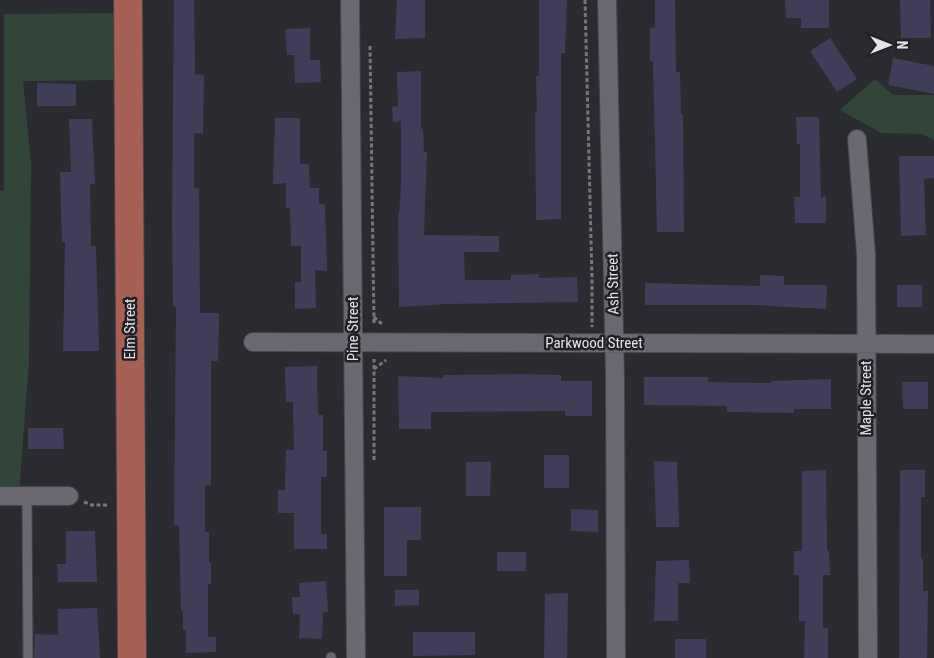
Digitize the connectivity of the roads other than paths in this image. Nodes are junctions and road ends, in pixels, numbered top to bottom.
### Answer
1 (128, 0) edge
2 (350, 0) edge
3 (607, 0) edge
4 (857, 138) dead end
5 (614, 336) junction
6 (253, 342) dead end
7 (353, 343) junction
8 (866, 344) junction
9 (934, 344) edge
10 (0, 496) edge
11 (69, 496) road end
12 (27, 497) junction
13 (28, 658) edge
14 (132, 658) edge
15 (356, 658) edge
16 (616, 658) edge
17 (868, 658) edge

1 - 14 main road, Elm Street
2 - 7 street, Pine Street
3 - 5 street, Ash Street
4 - 8 street, Maple Street
5 - 7 street, Parkwood Street
5 - 8 street, Parkwood Street
5 - 16 street, Ash Street
6 - 7 street, Parkwood Street
7 - 15 street, Pine Street
8 - 9 street, Parkwood Street
8 - 17 street, Maple Street
10 - 12 street
11 - 12 street
12 - 13 lane

